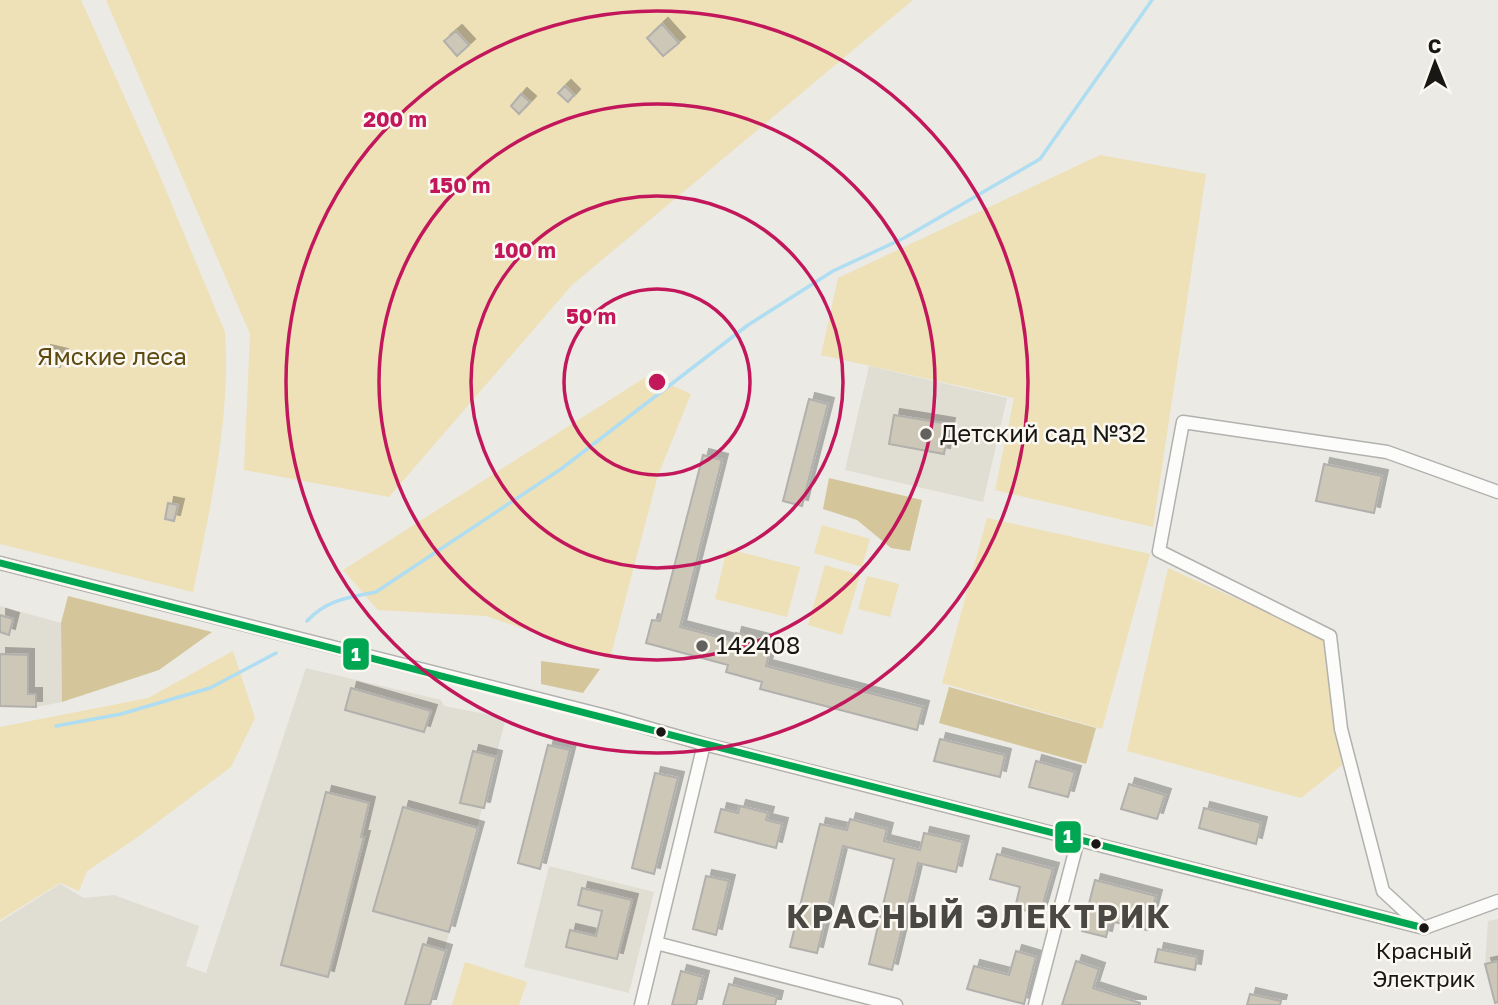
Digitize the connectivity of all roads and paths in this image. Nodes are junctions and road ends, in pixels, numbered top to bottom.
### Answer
1 (1498, 492) edge
2 (0, 563) edge
3 (704, 744) junction
4 (1077, 840) junction
5 (1498, 901) edge
6 (1424, 928) junction
7 (656, 943) junction
8 (641, 1005) edge
9 (896, 1005) edge
10 (1035, 1005) edge

1 - 6 street
2 - 3 street
3 - 4 street
3 - 7 street
4 - 6 street
4 - 10 street
5 - 6 street
7 - 8 street
7 - 9 street

